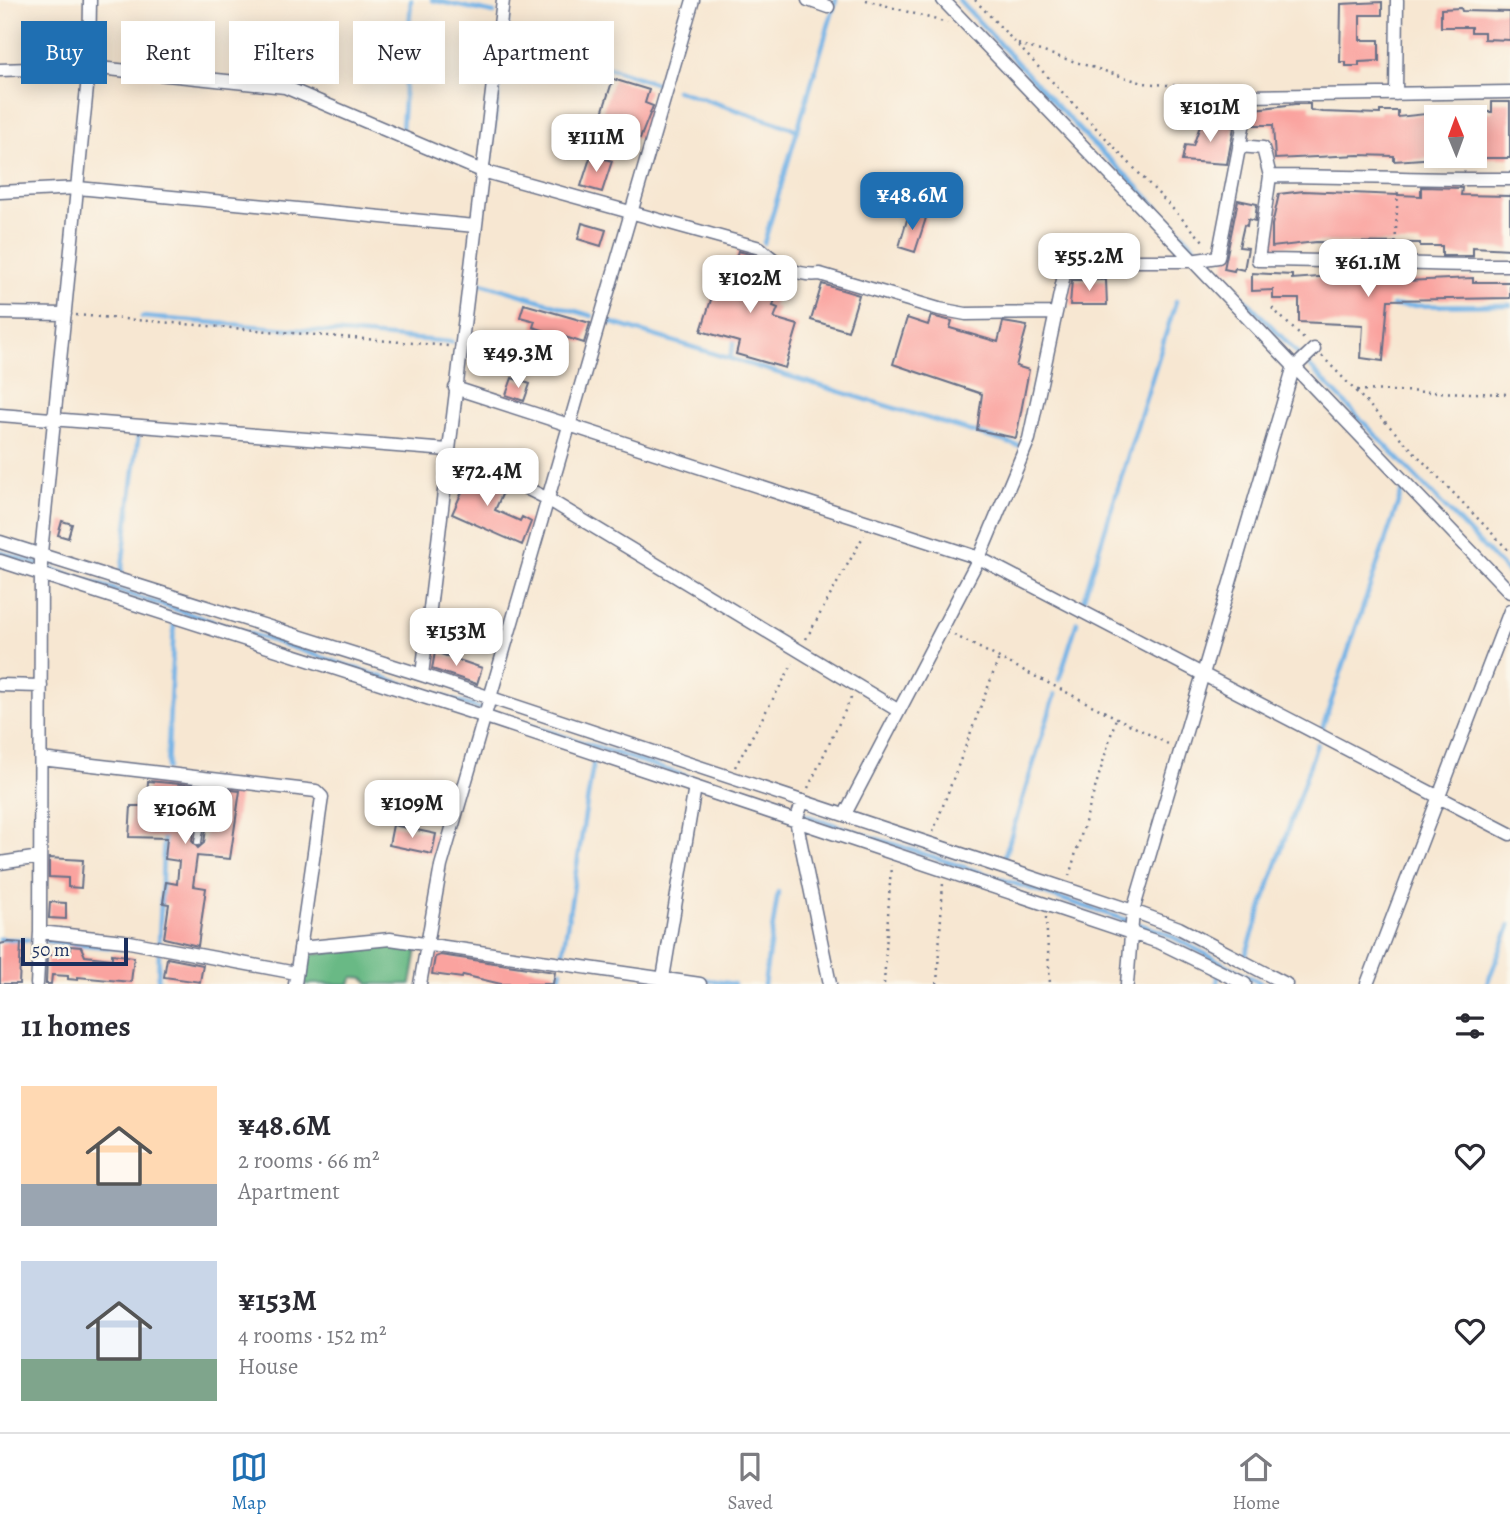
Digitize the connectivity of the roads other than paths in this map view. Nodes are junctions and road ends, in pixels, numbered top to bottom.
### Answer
1 (90, 0) edge
2 (503, 0) edge
3 (693, 0) edge
4 (808, 0) edge
5 (943, 0) edge
6 (1397, 0) edge
7 (828, 7) dead end
8 (90, 21) edge
9 (21, 69) edge
10 (107, 69) edge
11 (0, 70) edge
12 (87, 84) edge
13 (1510, 92) edge
14 (1396, 94) junction
15 (1239, 146) junction
16 (482, 171) junction
17 (1270, 176) junction
18 (1510, 179) edge
19 (78, 188) junction
20 (0, 192) edge
21 (631, 213) junction
22 (475, 226) junction
23 (1193, 260) junction
24 (1510, 265) edge
25 (0, 313) edge
26 (1055, 313) junction
27 (65, 314) junction
28 (1313, 350) road end
29 (1295, 367) junction
30 (455, 388) junction
31 (0, 415) edge
32 (56, 418) junction
33 (568, 423) junction
34 (447, 452) junction
35 (546, 498) junction
36 (0, 542) edge
37 (979, 558) junction
38 (0, 561) edge
39 (41, 564) junction
40 (1510, 592) edge
41 (1510, 611) edge
42 (1203, 674) junction
43 (422, 675) junction
44 (0, 685) edge
45 (41, 686) junction
46 (488, 698) junction
47 (899, 711) junction
48 (483, 714) junction
49 (41, 759) junction
50 (208, 779) junction
51 (695, 787) junction
52 (1437, 797) junction
53 (800, 808) junction
54 (845, 814) junction
55 (1510, 834) edge
56 (198, 842) dead end
57 (40, 857) junction
58 (0, 863) edge
59 (1132, 922) junction
60 (40, 932) junction
61 (427, 945) junction
62 (300, 948) junction
63 (296, 979) edge
64 (662, 981) edge
65 (37, 984) edge
66 (420, 984) edge
67 (700, 984) edge
68 (830, 984) edge
69 (1127, 984) edge
70 (1245, 984) edge
71 (1286, 984) edge
72 (1367, 984) edge

1 - 8 street
2 - 16 street
3 - 21 street
4 - 7 street
5 - 23 street
6 - 14 street
9 - 11 street
10 - 16 street
12 - 19 street
13 - 14 street
14 - 15 street
15 - 17 street
15 - 23 street
16 - 21 street
16 - 22 street
17 - 18 street
17 - 24 street
19 - 20 street
19 - 22 street
19 - 27 street
21 - 26 street
21 - 33 street
22 - 30 street
23 - 26 street
23 - 29 street
25 - 27 street
26 - 37 street
27 - 32 street
28 - 29 street
29 - 40 street
29 - 42 street
30 - 33 street
30 - 34 street
31 - 32 street
32 - 34 street
32 - 39 street
33 - 35 street
33 - 37 street
34 - 35 street
34 - 43 street
35 - 46 street
35 - 47 street
36 - 39 street
37 - 42 street
37 - 47 street
38 - 39 street
39 - 43 street
39 - 45 street
39 - 48 street
41 - 52 street
42 - 52 street
42 - 59 street
43 - 46 street
44 - 45 street
45 - 49 street
46 - 48 street
46 - 53 street
47 - 54 street
48 - 51 street
48 - 61 street
49 - 50 street
49 - 57 street
50 - 56 lane
50 - 62 street
51 - 53 street
51 - 64 street
52 - 55 street
52 - 72 street
53 - 54 street
53 - 59 street
53 - 68 street
54 - 59 street
57 - 58 street
57 - 60 street
59 - 69 street
59 - 70 street
59 - 71 street
60 - 63 street
60 - 65 street
61 - 62 street
61 - 64 street
61 - 66 street
62 - 63 street
64 - 67 street

